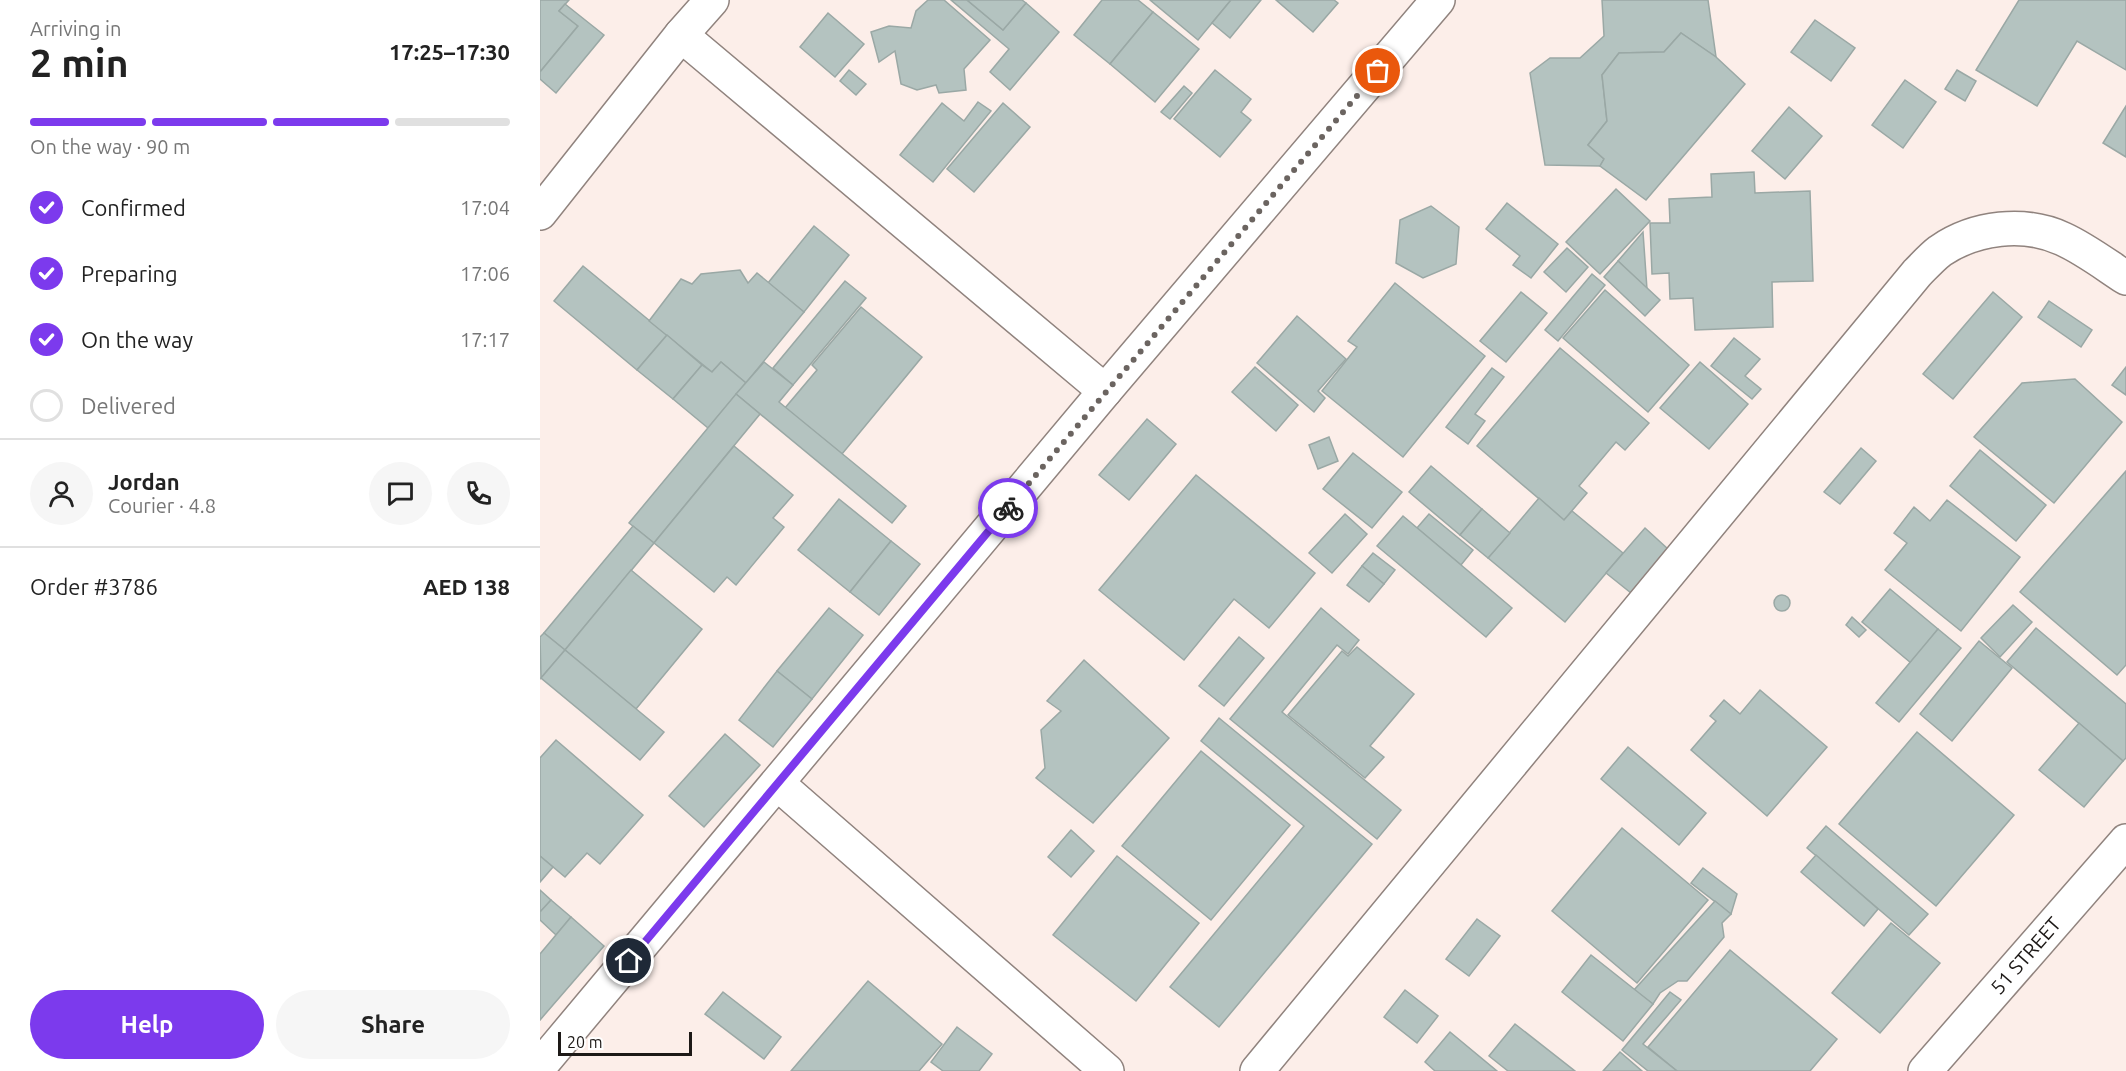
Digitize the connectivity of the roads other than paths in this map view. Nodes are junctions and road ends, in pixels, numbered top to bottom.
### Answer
1 (712, 0) edge
2 (1438, 0) edge
3 (681, 35) junction
4 (540, 213) edge
5 (2126, 278) edge
6 (1105, 391) junction
7 (778, 784) junction
8 (2119, 861) edge
9 (540, 1066) edge
10 (1107, 1071) edge
11 (1257, 1071) edge
12 (1925, 1071) edge

1 - 3 street
2 - 6 street
3 - 4 street
3 - 6 street
5 - 11 street
6 - 7 street
7 - 9 street
7 - 10 street
8 - 12 street, 51 STREET

